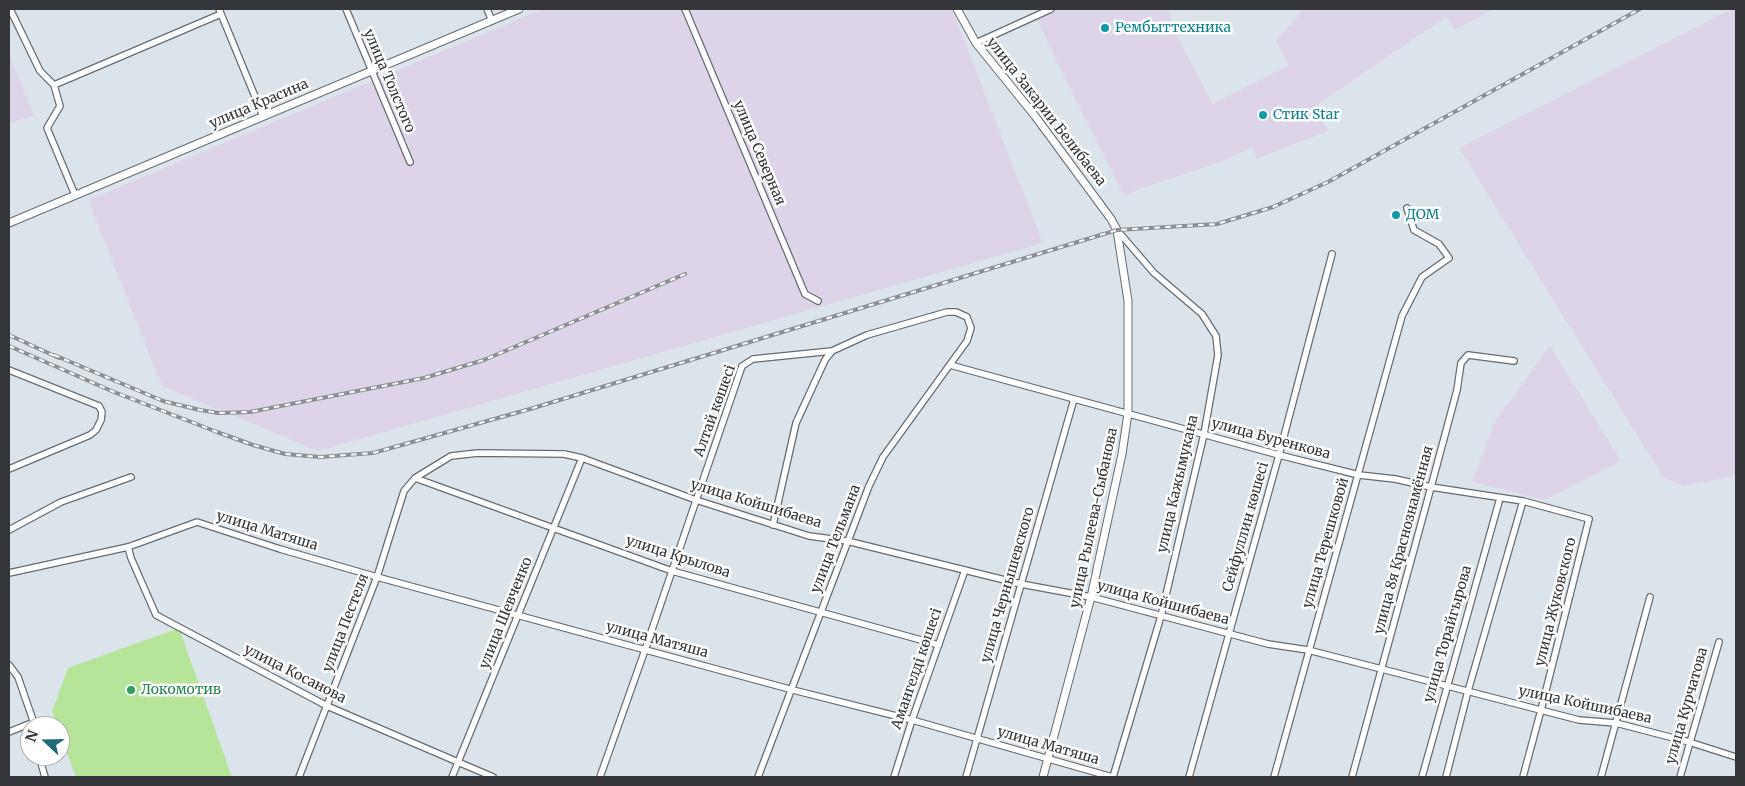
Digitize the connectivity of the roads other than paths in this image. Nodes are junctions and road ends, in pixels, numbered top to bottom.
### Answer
1 (12, 9) edge
2 (346, 9) edge
3 (486, 9) edge
4 (520, 9) edge
5 (685, 9) edge
6 (957, 9) edge
7 (1051, 9) edge
8 (220, 12) edge
9 (492, 21) junction
10 (976, 43) junction
11 (372, 71) junction
12 (54, 85) junction
13 (263, 116) junction
14 (410, 162) dead end
15 (75, 195) junction
16 (1407, 208) dead end
17 (9, 223) edge
18 (1117, 230) junction
19 (1332, 254) dead end
20 (818, 301) dead end
21 (832, 351) junction
22 (1514, 361) dead end
23 (950, 365) junction
24 (9, 370) edge
25 (1074, 399) junction
26 (1128, 413) junction
27 (1204, 434) junction
28 (1279, 455) junction
29 (582, 458) junction
30 (9, 469) edge
31 (1358, 475) junction
32 (131, 477) dead end
33 (415, 478) junction
34 (1432, 488) junction
35 (1500, 498) junction
36 (696, 500) junction
37 (1523, 501) junction
38 (1589, 519) joint
39 (773, 525) junction
40 (555, 528) junction
41 (9, 530) edge
42 (847, 541) junction
43 (128, 547) junction
44 (965, 570) junction
45 (672, 572) junction
46 (9, 573) edge
47 (377, 577) junction
48 (1021, 584) junction
49 (1091, 596) junction
50 (1650, 597) dead end
51 (821, 612) junction
52 (518, 615) junction
53 (1161, 616) junction
54 (1229, 634) junction
55 (1719, 642) dead end
56 (939, 645) junction
57 (645, 650) junction
58 (1308, 650) junction
59 (9, 665) edge
60 (1381, 668) junction
61 (1446, 686) junction
62 (792, 690) junction
63 (1468, 690) junction
64 (327, 706) junction
65 (1542, 710) junction
66 (31, 716) edge
67 (912, 720) junction
68 (1616, 723) junction
69 (977, 739) junction
70 (1689, 742) junction
71 (1736, 757) edge
72 (1049, 758) junction
73 (458, 763) junction
74 (298, 777) edge
75 (452, 777) edge
76 (493, 777) edge
77 (600, 777) edge
78 (758, 777) edge
79 (894, 777) edge
80 (966, 777) edge
81 (1043, 777) edge
82 (1113, 777) edge
83 (1190, 777) edge
84 (1274, 777) edge
85 (1352, 777) edge
86 (1422, 777) edge
87 (1446, 777) edge
88 (1523, 777) edge
89 (1602, 777) edge
90 (1680, 777) edge

1 - 12 street
2 - 11 street, улица Толстого
3 - 9 street
4 - 9 street, улица Красина
5 - 20 street, улица Северная
6 - 10 street, улица Закарии Белибаева
7 - 10 street
8 - 12 street
8 - 13 street
9 - 11 street, улица Красина
10 - 18 street, улица Закарии Белибаева
11 - 13 street, улица Красина
11 - 14 street, улица Толстого
12 - 15 street
13 - 15 street, улица Красина
15 - 17 street, улица Красина
16 - 31 street, улица Терешковой
18 - 26 street, улица Рылеева-Сыбанова
18 - 27 street, улица Кажымукана
19 - 28 street, Сейфуллин көшесі
21 - 23 street, улица Тельмана
21 - 36 street, Алтай көшесі
21 - 39 street
22 - 34 street, улица 8я Краснознамённая
23 - 25 street, улица Буренкова
23 - 42 street, улица Тельмана
24 - 30 street
25 - 26 street, улица Буренкова
25 - 48 street, улица Чернышевского
26 - 27 street, улица Буренкова
26 - 49 street, улица Рылеева-Сыбанова
27 - 28 street, улица Буренкова
27 - 53 street, улица Кажымукана
28 - 31 street, улица Буренкова
28 - 54 street, Сейфуллин көшесі
29 - 33 street, улица Койшибаева
29 - 36 street, улица Койшибаева
29 - 40 street, улица Шевченко
31 - 34 street, улица Буренкова
31 - 58 street, улица Терешковой
32 - 41 street
33 - 40 street, улица Крылова
33 - 47 street, улица Пестеля
34 - 35 street, улица Буренкова
34 - 60 street, улица 8я Краснознамённая
35 - 37 street, улица Буренкова
35 - 61 street, улица Торайгырова
36 - 39 street, улица Койшибаева
36 - 45 street, Алтай көшесі
37 - 38 street, улица Буренкова
37 - 63 street
38 - 65 street, улица Жуковского
39 - 42 street, улица Койшибаева
40 - 45 street, улица Крылова
40 - 52 street, улица Шевченко
42 - 44 street, улица Койшибаева
42 - 51 street, улица Тельмана
43 - 46 street
43 - 47 street, улица Матяша
43 - 64 street, улица Косанова
44 - 48 street, улица Койшибаева
44 - 56 street, Амангелді көшесі
45 - 51 street, улица Крылова
45 - 57 street, Алтай көшесі
47 - 52 street, улица Матяша
47 - 64 street, улица Пестеля
48 - 49 street, улица Койшибаева
48 - 69 street, улица Чернышевского
49 - 53 street, улица Койшибаева
49 - 72 street, улица Рылеева-Сыбанова
50 - 68 street
51 - 56 street, улица Крылова
51 - 62 street, улица Тельмана
52 - 57 street, улица Матяша
52 - 73 street, улица Шевченко
53 - 54 street, улица Койшибаева
53 - 82 street, улица Кажымукана
54 - 58 street, улица Койшибаева
54 - 83 street, Сейфуллин көшесі
55 - 70 street, улица Курчатова
56 - 67 street, Амангелді көшесі
57 - 62 street, улица Матяша
57 - 77 street, Алтай көшесі
58 - 60 street, улица Койшибаева
58 - 84 street, улица Терешковой
59 - 66 street
60 - 61 street, улица Койшибаева
60 - 85 street, улица 8я Краснознамённая
61 - 63 street, улица Койшибаева
61 - 86 street, улица Торайгырова
62 - 67 street, улица Матяша
62 - 78 street, улица Тельмана
63 - 65 street, улица Койшибаева
63 - 87 street
64 - 73 street, улица Косанова
64 - 74 street, улица Пестеля
65 - 68 street, улица Койшибаева
65 - 88 street, улица Жуковского
67 - 69 street, улица Матяша
67 - 79 street, Амангелді көшесі
68 - 70 street, улица Койшибаева
68 - 89 street
69 - 72 street, улица Матяша
69 - 80 street, улица Чернышевского
70 - 71 street, улица Койшибаева
70 - 90 street, улица Курчатова
72 - 81 street, улица Рылеева-Сыбанова
72 - 82 street, улица Матяша
73 - 75 street, улица Шевченко
73 - 76 street, улица Косанова

